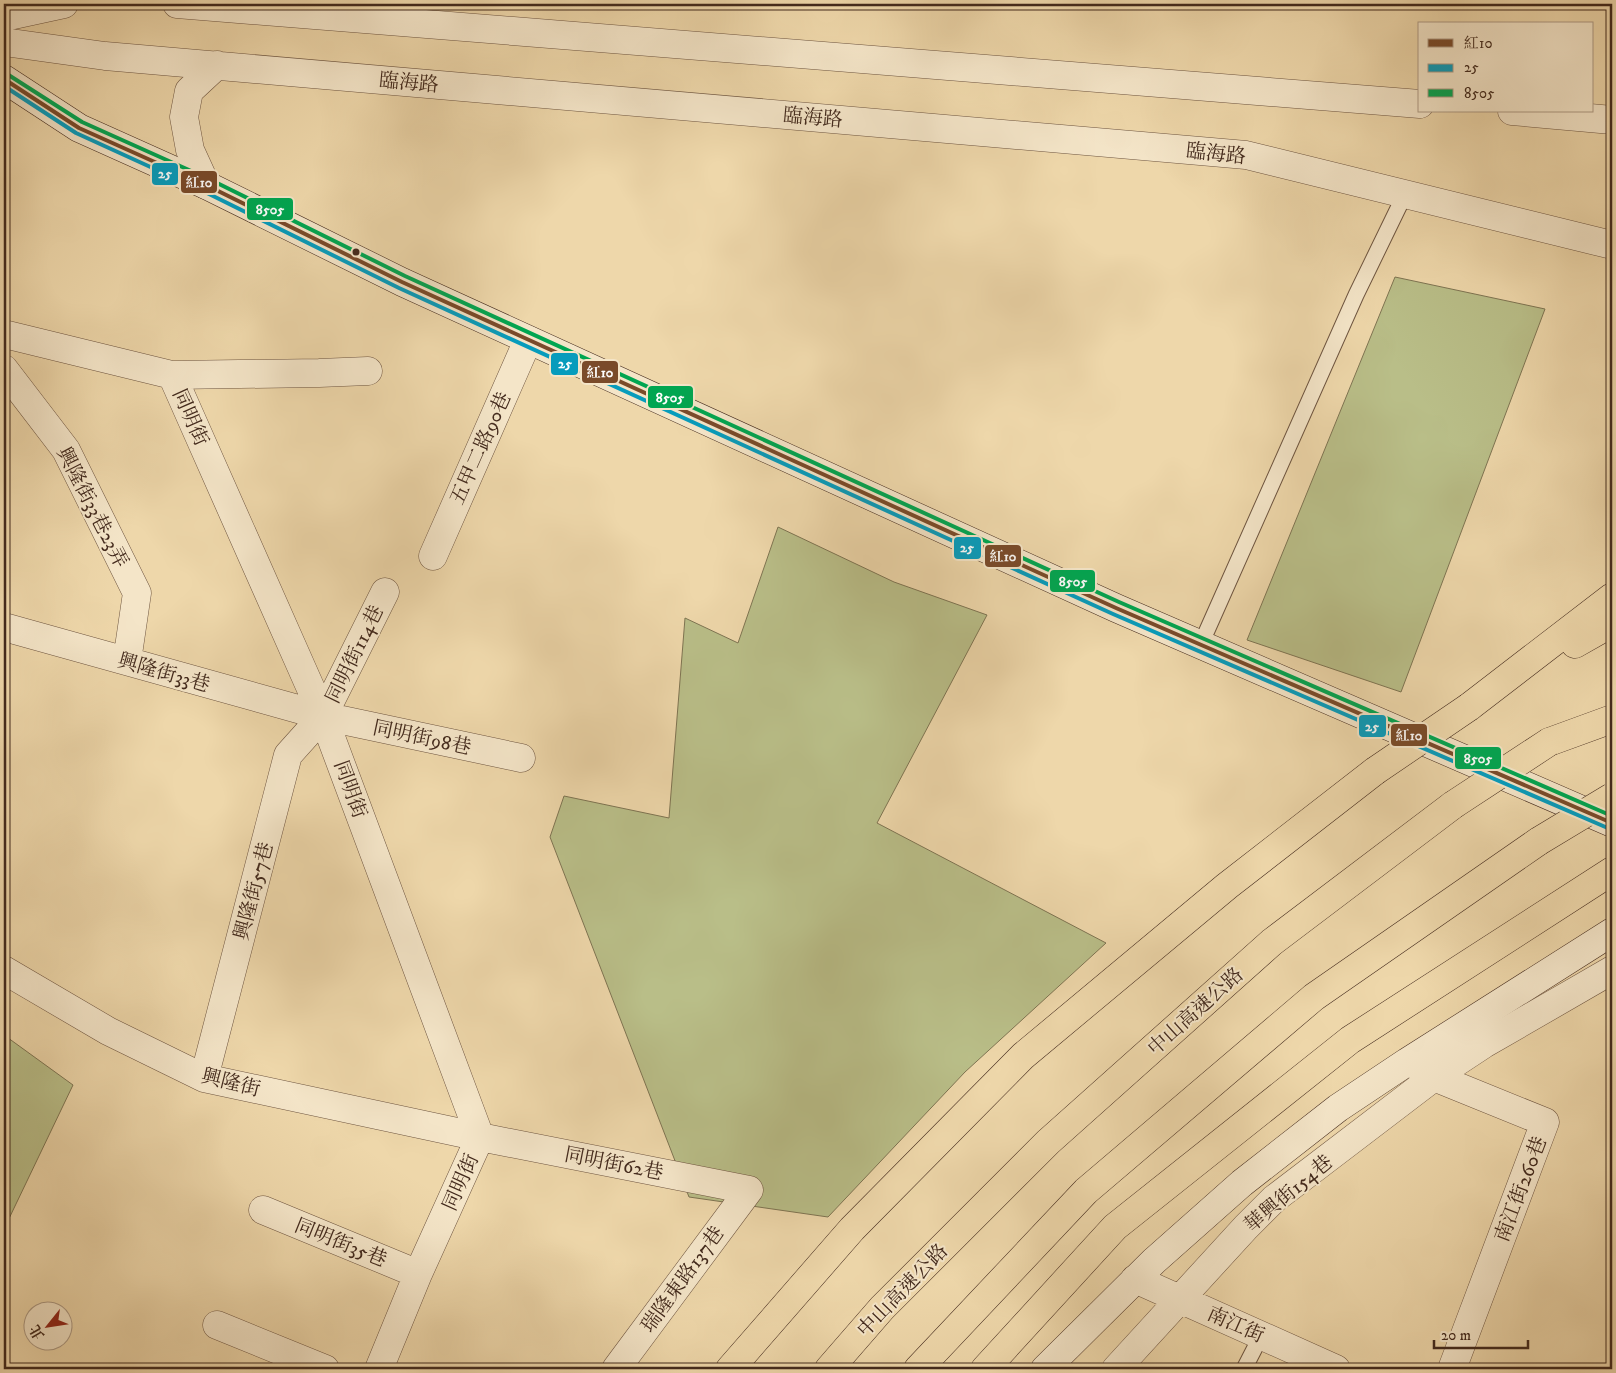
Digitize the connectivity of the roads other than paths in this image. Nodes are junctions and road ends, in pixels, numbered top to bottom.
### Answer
1 (64, 4) edge
2 (177, 4) edge
3 (4, 17) edge
4 (4, 42) edge
5 (217, 66) junction
6 (4, 78) edge
7 (1418, 104) edge
8 (1523, 112) edge
9 (1612, 120) edge
10 (206, 185) junction
11 (1406, 194) junction
12 (1612, 245) edge
13 (4, 334) edge
14 (528, 340) junction
15 (4, 369) edge
16 (368, 371) dead end
17 (172, 375) junction
18 (433, 556) dead end
19 (385, 592) dead end
20 (1612, 596) edge
21 (1612, 623) edge
22 (4, 627) edge
23 (1200, 644) junction
24 (127, 661) junction
25 (1469, 707) junction
26 (324, 716) junction
27 (1612, 719) edge
28 (521, 758) dead end
29 (1612, 797) edge
30 (1612, 823) edge
31 (1610, 873) edge
32 (1612, 932) edge
33 (4, 970) edge
34 (1612, 970) edge
35 (1407, 1062) junction
36 (1434, 1077) junction
37 (204, 1078) junction
38 (480, 1137) junction
39 (748, 1190) joint
40 (263, 1210) dead end
41 (418, 1274) junction
42 (1135, 1279) junction
43 (1179, 1299) junction
44 (217, 1325) dead end
45 (1261, 1336) junction
46 (325, 1369) edge
47 (379, 1369) edge
48 (616, 1369) edge
49 (730, 1369) edge
50 (829, 1369) edge
51 (918, 1369) edge
52 (985, 1369) edge
53 (1045, 1369) edge
54 (1116, 1369) edge
55 (1244, 1369) edge
56 (1336, 1369) edge
57 (1452, 1369) edge

1 - 3 street
2 - 7 street
4 - 5 street, 臨海路
5 - 10 street
5 - 11 street, 臨海路
6 - 10 street
8 - 9 street
10 - 14 street
11 - 12 street, 臨海路
11 - 23 lane
13 - 17 street, 同明街
14 - 18 street, 五甲二路90巷
14 - 23 street
15 - 24 street, 興隆街33巷23弄
16 - 17 street
17 - 26 street, 同明街
19 - 26 street, 同明街114巷
20 - 25 highway
21 - 25 highway
22 - 24 street, 興隆街33巷
23 - 30 street
24 - 26 street, 興隆街33巷
25 - 49 highway, bridge
26 - 28 street, 同明街98巷
26 - 37 street, 興隆街57巷
26 - 38 street, 同明街
27 - 50 highway, 中山高速公路, bridge
29 - 51 highway, bridge
31 - 52 highway
32 - 35 street
33 - 37 street, 興隆街
34 - 36 street, 華興街154巷
35 - 36 street, 南江街260巷
35 - 42 street
36 - 43 street, 華興街154巷
36 - 57 street, 南江街260巷
37 - 38 street, 興隆街
38 - 39 street, 同明街62巷
38 - 41 street, 同明街
39 - 48 street, 瑞隆東路137巷
40 - 41 street, 同明街35巷
41 - 47 street, 同明街
42 - 43 street, 南江街
42 - 53 street
43 - 45 street, 南江街
43 - 54 street, 華興街154巷
44 - 46 street
45 - 55 lane
45 - 56 street, 南江街

